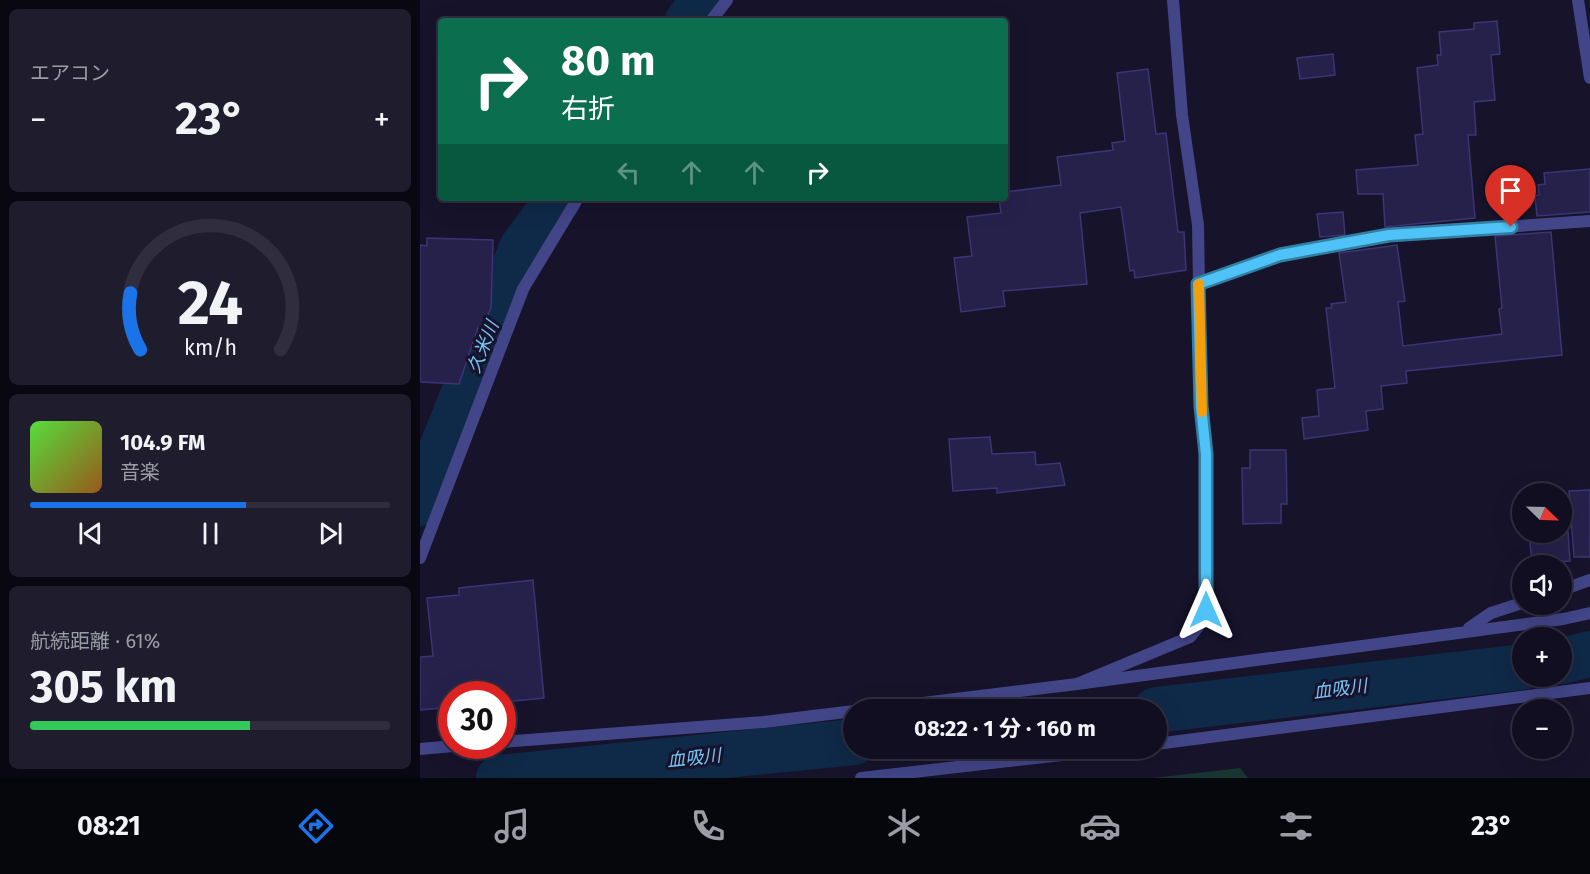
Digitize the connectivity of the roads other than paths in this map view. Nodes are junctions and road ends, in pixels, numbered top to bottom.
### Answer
1 (727, 0) edge
2 (1173, 0) edge
3 (1578, 0) edge
4 (713, 18) edge
5 (1590, 78) edge
6 (576, 201) edge
7 (1590, 221) edge
8 (1198, 284) junction
9 (420, 558) edge
10 (1590, 580) edge
11 (1572, 587) edge
12 (1512, 606) edge
13 (1590, 613) edge
14 (1462, 632) junction
15 (1077, 684) junction
16 (1590, 688) edge
17 (955, 699) edge
18 (843, 712) edge
19 (516, 741) edge
20 (1167, 743) edge
21 (438, 747) edge
22 (420, 749) edge
23 (1027, 759) edge
24 (861, 778) edge

1 - 4 street
2 - 8 street
3 - 5 street
6 - 9 street
7 - 8 street
8 - 15 street
10 - 11 street
12 - 14 street
13 - 14 street
14 - 15 street
15 - 17 street
16 - 20 street
18 - 19 street
21 - 22 street
23 - 24 street

